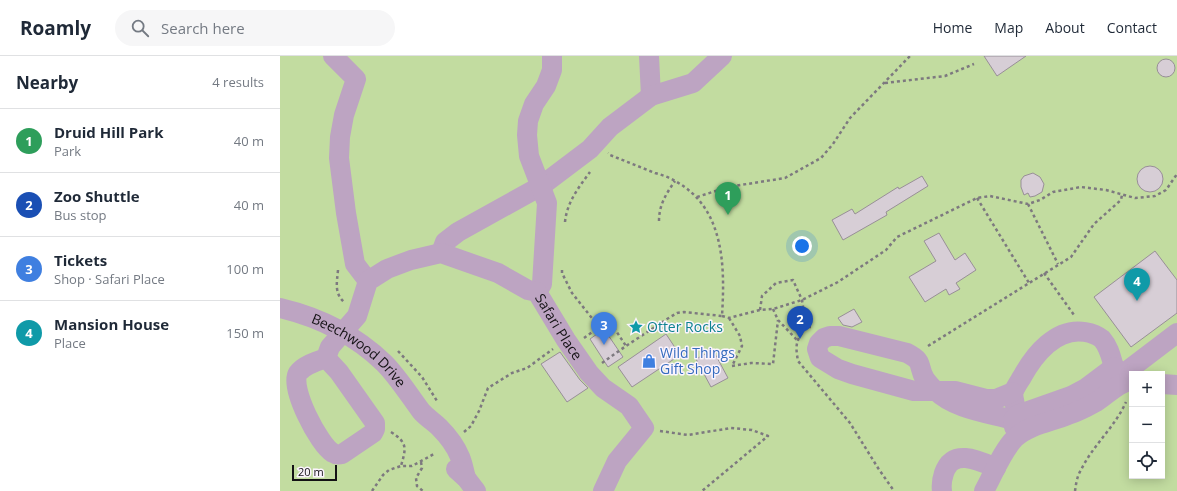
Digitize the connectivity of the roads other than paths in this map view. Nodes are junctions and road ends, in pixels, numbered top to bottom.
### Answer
1 (333, 56) edge
2 (552, 56) edge
3 (649, 56) edge
4 (722, 56) edge
5 (651, 96) junction
6 (541, 186) junction
7 (441, 253) junction
8 (368, 281) junction
9 (537, 292) junction
10 (280, 308) edge
11 (343, 332) junction
12 (1175, 338) edge
13 (326, 358) junction
14 (1125, 375) edge
15 (1165, 384) edge
16 (1177, 385) edge
17 (936, 391) junction
18 (1013, 392) junction
19 (1015, 424) junction
20 (996, 468) junction
21 (471, 484) edge
22 (603, 491) edge
23 (942, 491) edge
24 (984, 491) edge

1 - 8 street
2 - 6 street
3 - 5 street
4 - 5 street
5 - 6 street
6 - 7 street
6 - 9 street
7 - 8 street
7 - 9 street, Safari Place
8 - 11 street
9 - 22 street, Safari Place
10 - 11 street, Beechwood Drive
11 - 13 street
11 - 21 street, Beechwood Drive
12 - 14 street
13 - 13 street
14 - 18 street
14 - 19 street
15 - 16 street
17 - 17 street
17 - 18 street
17 - 19 street
18 - 19 street
19 - 20 street
20 - 23 street
20 - 24 street

